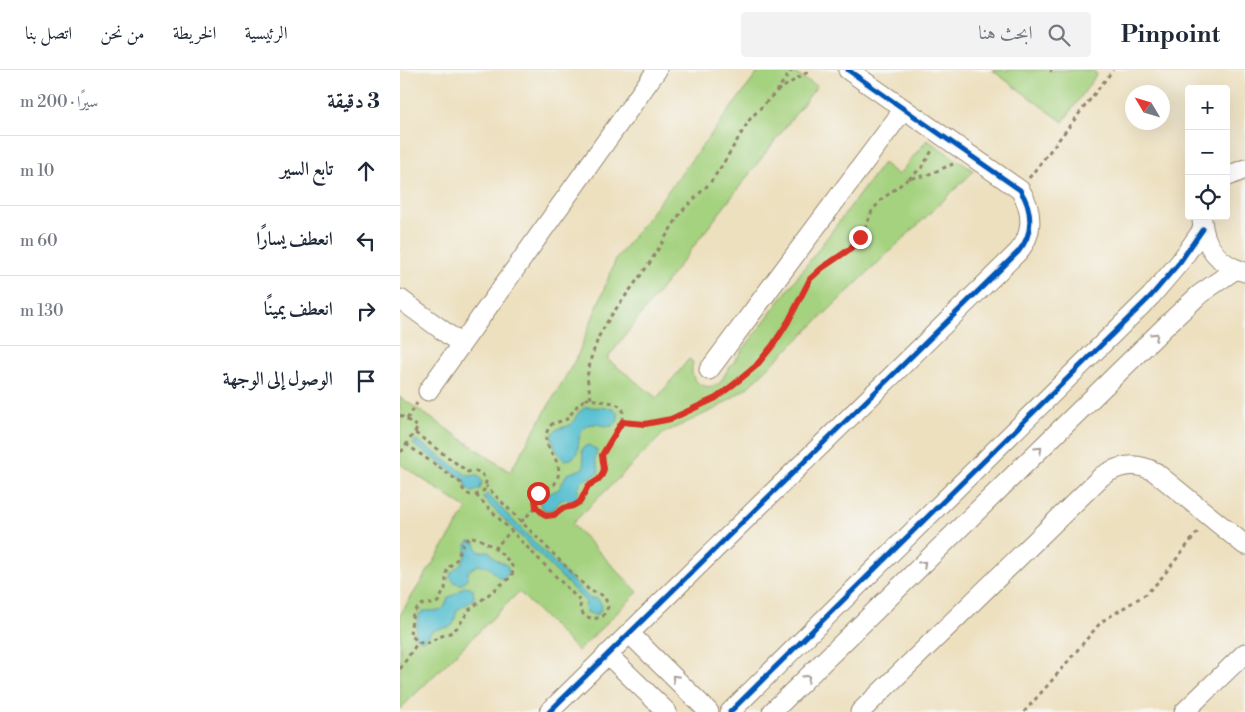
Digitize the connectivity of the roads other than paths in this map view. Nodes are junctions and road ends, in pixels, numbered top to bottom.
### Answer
1 (657, 70) edge
2 (848, 70) edge
3 (904, 109) junction
4 (1245, 169) edge
5 (1230, 175) edge
6 (1203, 223) edge
7 (1241, 270) edge
8 (400, 299) edge
9 (461, 344) junction
10 (709, 370) dead end
11 (428, 391) dead end
12 (1245, 544) edge
13 (629, 633) junction
14 (1245, 653) edge
15 (608, 654) junction
16 (549, 712) edge
17 (667, 712) edge
18 (709, 712) edge
19 (730, 712) edge
20 (772, 712) edge
21 (860, 712) edge
22 (1184, 712) edge

1 - 9 street
2 - 3 street
3 - 10 street
3 - 13 street
4 - 5 street
6 - 7 street
6 - 19 street
20 -> 7 street
8 - 9 street
9 - 11 street
12 - 21 street
13 - 15 street
18 -> 13 street
14 - 22 street
15 - 16 street
15 - 17 street

